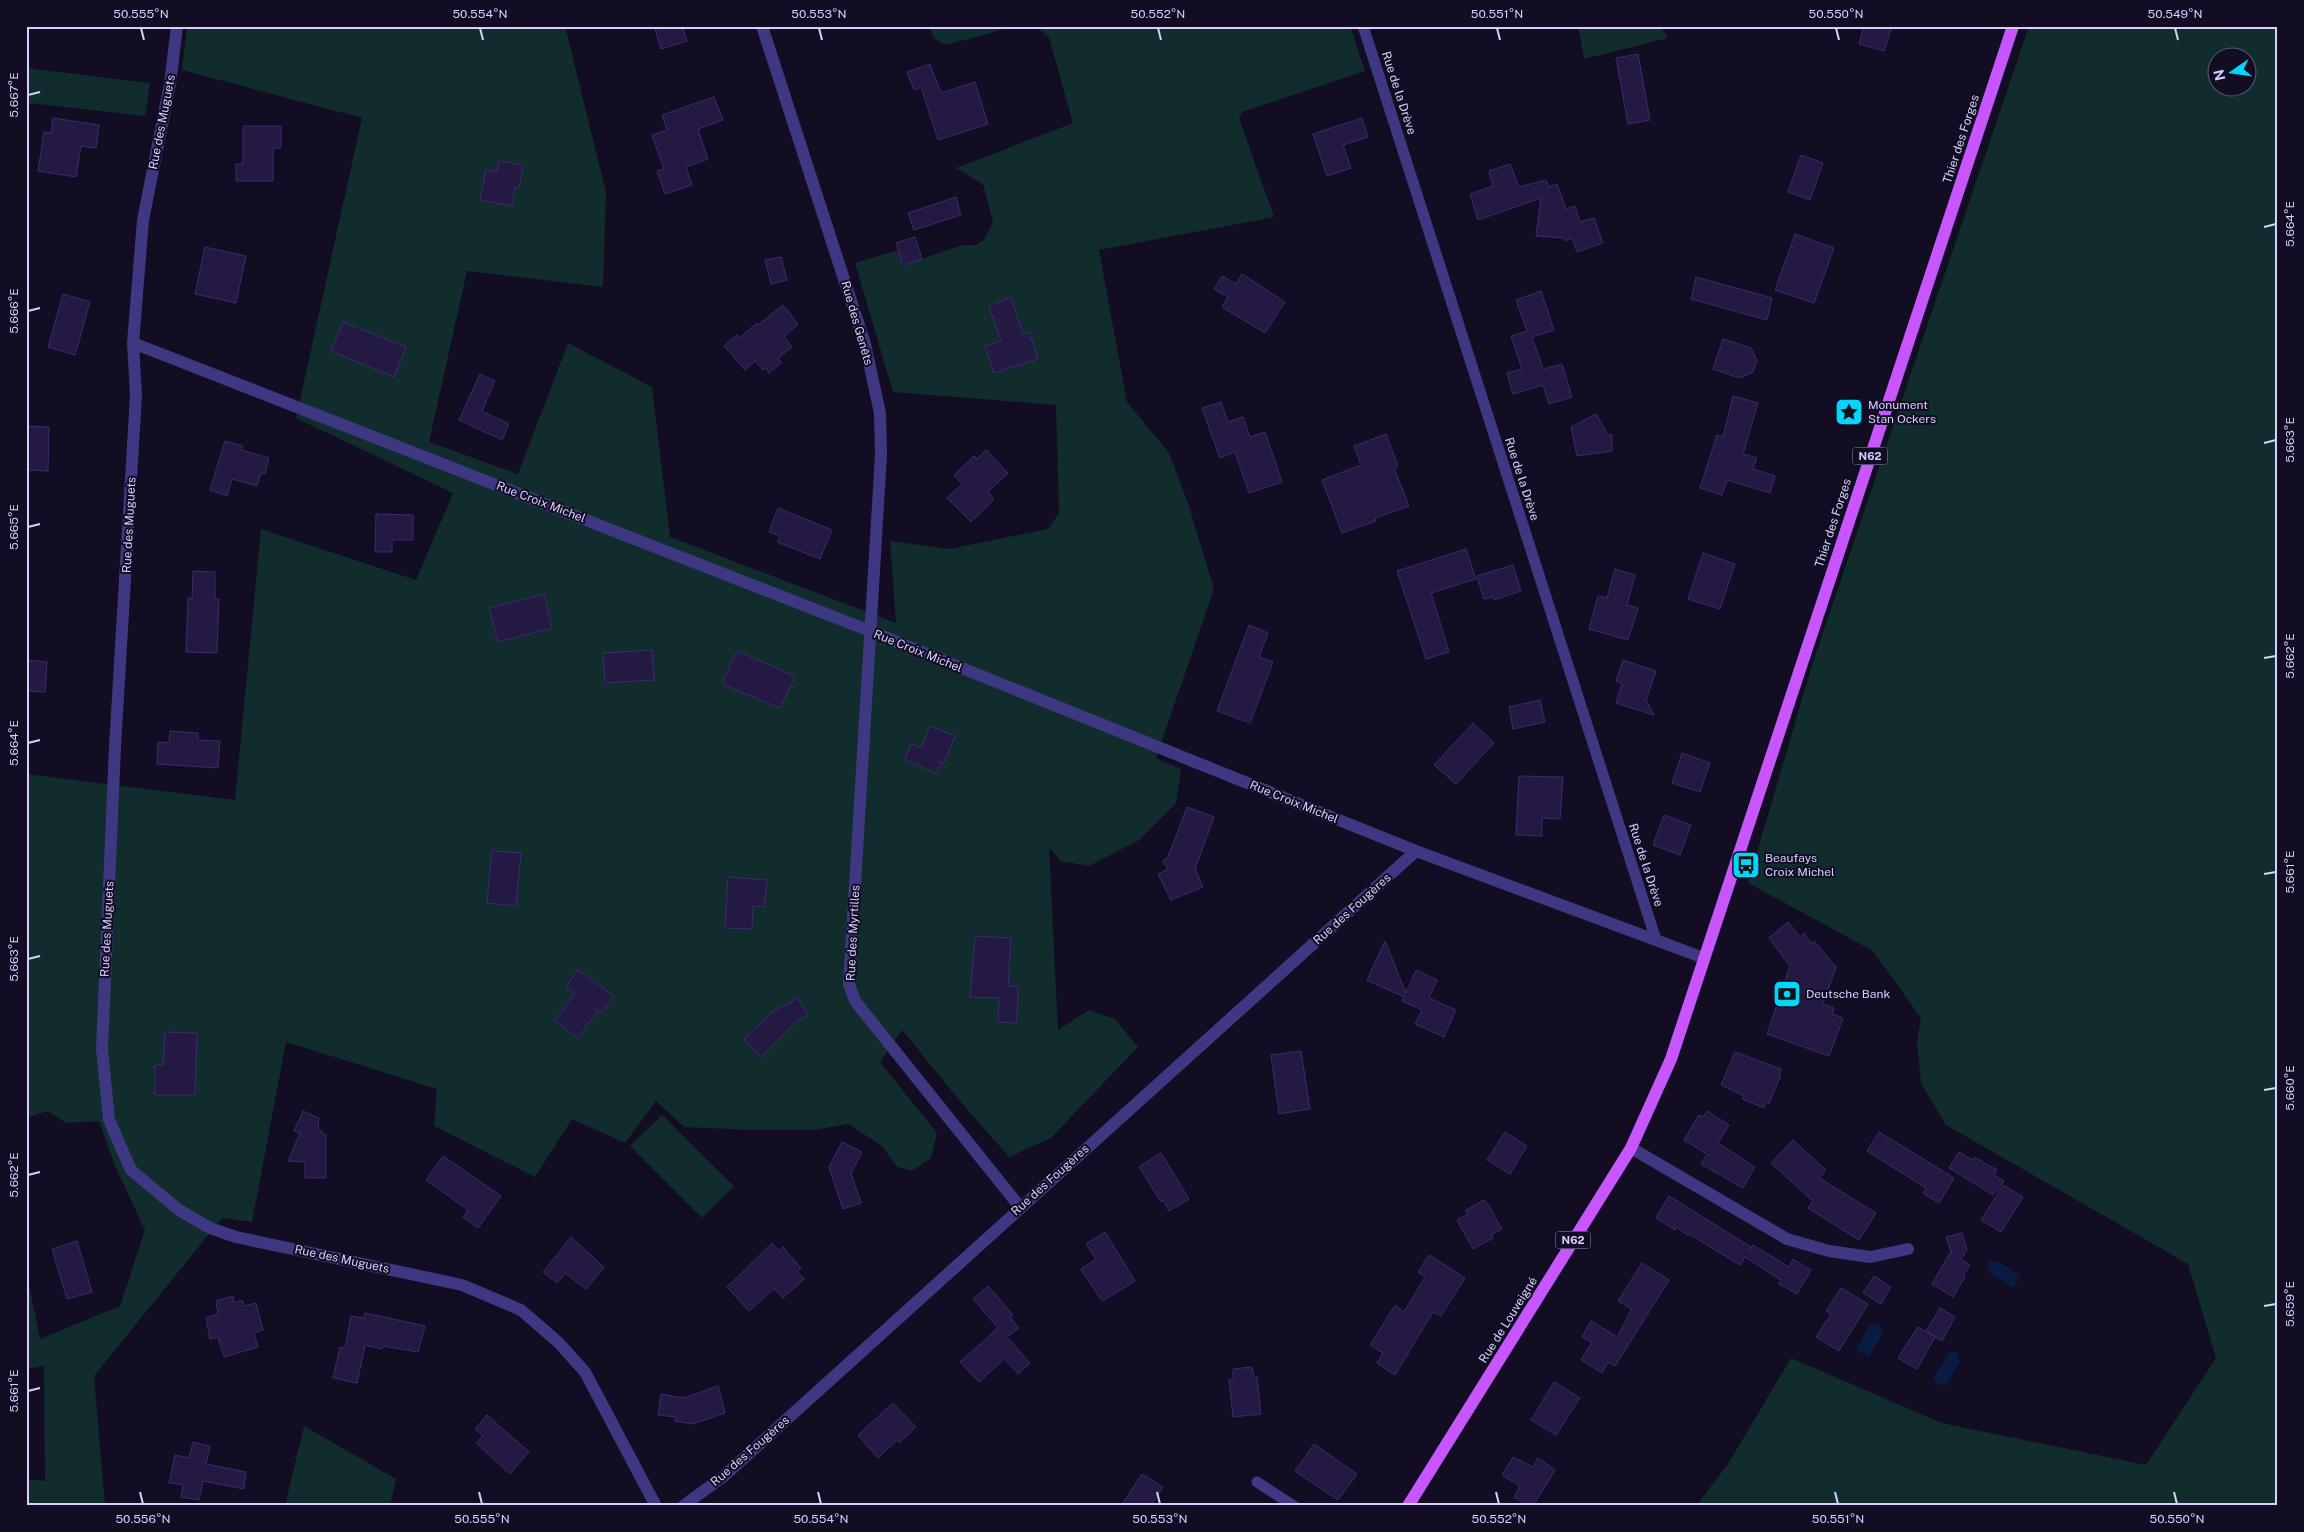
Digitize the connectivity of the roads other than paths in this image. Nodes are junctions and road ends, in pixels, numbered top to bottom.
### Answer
1 (178, 26) edge
2 (762, 26) edge
3 (1363, 26) edge
4 (2012, 26) edge
5 (133, 343) junction
6 (870, 631) junction
7 (1416, 851) junction
8 (1656, 940) junction
9 (1704, 958) junction
10 (1631, 1148) junction
11 (1020, 1206) junction
12 (1908, 1249) dead end
13 (1256, 1482) dead end
14 (656, 1506) edge
15 (683, 1506) edge
16 (1294, 1506) edge
17 (1408, 1506) edge

1 - 5 street, Rue des Muguets
2 - 6 street, Rue des Genêts
3 - 8 lane, Rue de la Drève
4 - 9 main road, Thier des Forges / N62
5 - 6 street, Rue Croix Michel
5 - 14 street, Rue des Muguets
6 - 7 street, Rue Croix Michel
6 - 11 street, Rue des Myrtilles
7 - 8 street, Rue Croix Michel
7 - 11 street, Rue des Fougères
8 - 9 street, Rue Croix Michel
9 - 10 main road, Rue de Louveigné / N62
10 - 12 street
10 - 17 main road, Rue de Louveigné / N62
11 - 15 street, Rue des Fougères
13 - 16 lane

